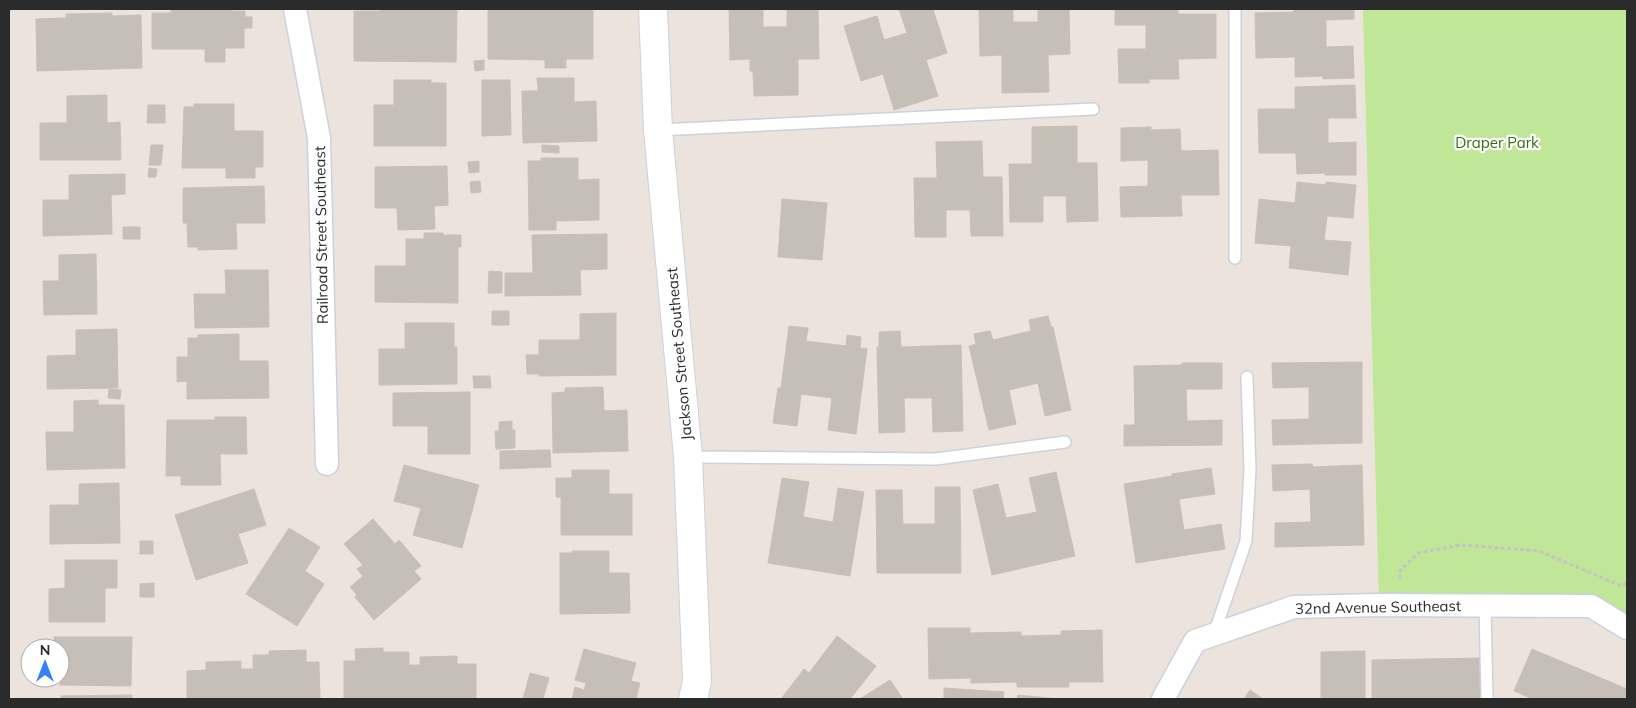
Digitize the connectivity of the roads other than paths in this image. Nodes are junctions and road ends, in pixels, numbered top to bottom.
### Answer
1 (296, 9) edge
2 (653, 9) edge
3 (1235, 9) edge
4 (1093, 109) dead end
5 (658, 130) junction
6 (1235, 258) dead end
7 (1247, 377) dead end
8 (1065, 442) dead end
9 (688, 458) junction
10 (327, 464) dead end
11 (1485, 605) junction
12 (1627, 628) edge
13 (1214, 634) junction
14 (693, 699) edge
15 (1163, 699) edge
16 (1487, 699) edge

1 - 10 street, Railroad Street Southeast
2 - 5 street, Jackson Street Southeast
3 - 6 lane
4 - 5 lane
5 - 9 street, Jackson Street Southeast
7 - 13 lane
8 - 9 lane
9 - 14 street, Jackson Street Southeast
11 - 12 street, 32nd Avenue Southeast
11 - 13 street, 32nd Avenue Southeast
11 - 16 lane
13 - 15 street, 32nd Avenue Southeast

